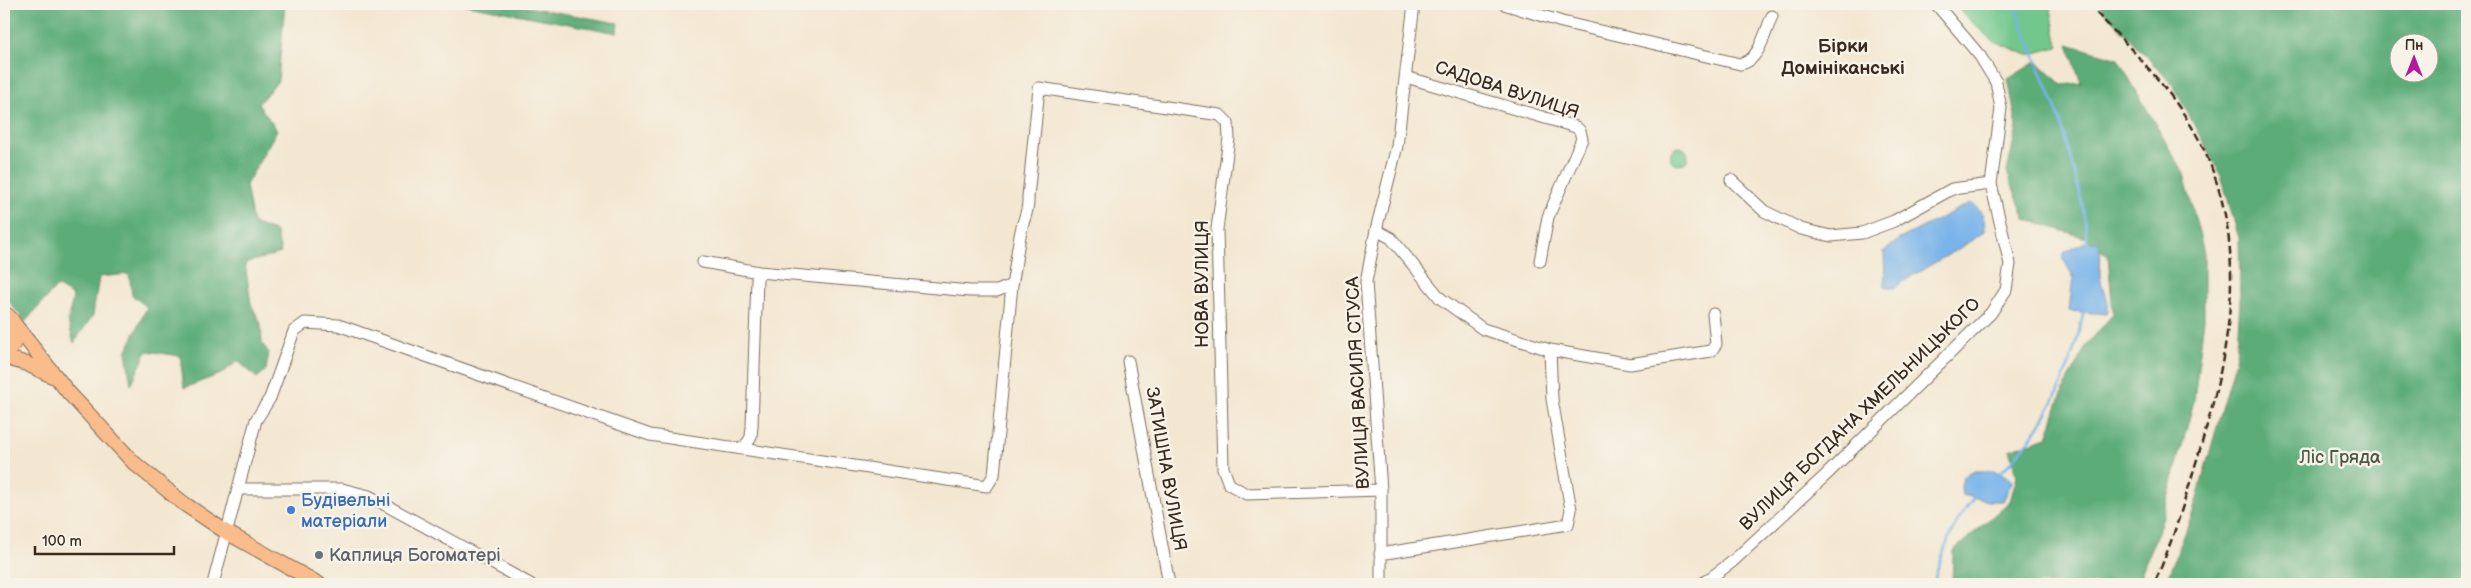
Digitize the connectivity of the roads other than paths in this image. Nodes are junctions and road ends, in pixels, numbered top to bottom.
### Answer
1 (1414, 4) edge
2 (1504, 4) edge
3 (1936, 4) edge
4 (1772, 16) dead end
5 (1406, 77) junction
6 (1731, 180) dead end
7 (1991, 184) junction
8 (1376, 230) junction
9 (1540, 261) dead end
10 (703, 262) dead end
11 (759, 272) junction
12 (1012, 285) junction
13 (1713, 314) dead end
14 (7, 316) edge
15 (1550, 350) junction
16 (4, 355) edge
17 (1128, 360) dead end
18 (55, 377) junction
19 (744, 449) junction
20 (239, 489) junction
21 (1381, 490) junction
22 (226, 532) junction
23 (1380, 554) junction
24 (213, 584) edge
25 (318, 584) edge
26 (530, 584) edge
27 (1169, 584) edge
28 (1382, 584) edge
29 (1702, 584) edge

1 - 5 street, ВУЛИЦЯ ВАСИЛЯ СТУСА
2 - 4 street
3 - 7 street, ВУЛИЦЯ БОГДАНА ХМЕЛЬНИЦЬКОГО
5 - 8 street, ВУЛИЦЯ ВАСИЛЯ СТУСА
5 - 9 street, САДОВА ВУЛИЦЯ
6 - 7 street
7 - 29 street, ВУЛИЦЯ БОГДАНА ХМЕЛЬНИЦЬКОГО
8 - 15 street
8 - 21 street, ВУЛИЦЯ ВАСИЛЯ СТУСА
10 - 11 street
11 - 12 street
11 - 19 street
12 - 19 street
12 - 21 street, НОВА ВУЛИЦЯ
13 - 15 street
14 - 16 highway
14 - 18 main road
15 - 23 street
16 - 18 main road
17 - 27 street, ЗАТИШНА ВУЛИЦЯ
18 - 22 main road
19 - 20 street
20 - 22 street
20 - 26 street
21 - 23 street, ВУЛИЦЯ ВАСИЛЯ СТУСА
22 - 24 street
22 - 25 main road
23 - 28 street, ВУЛИЦЯ ВАСИЛЯ СТУСА

